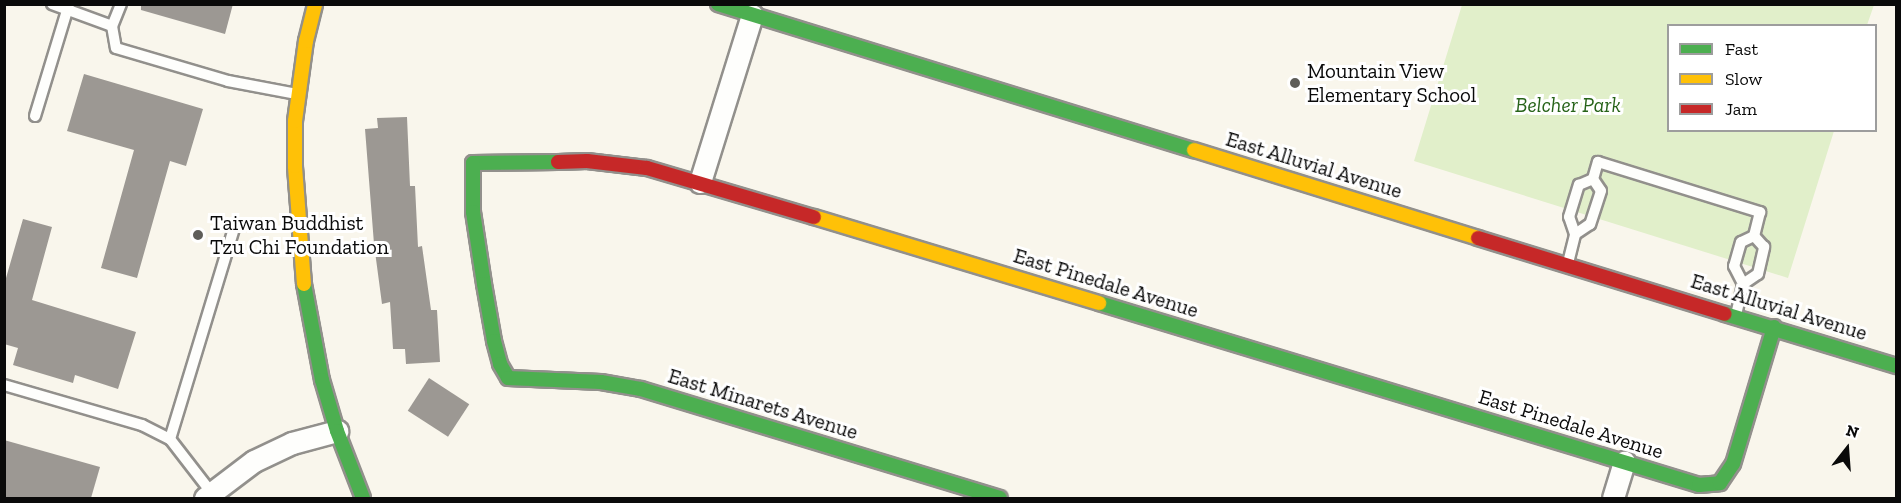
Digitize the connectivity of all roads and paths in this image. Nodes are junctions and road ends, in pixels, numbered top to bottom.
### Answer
1 (52, 4) edge
2 (121, 4) edge
3 (315, 4) edge
4 (718, 4) edge
5 (68, 7) edge
6 (752, 15) junction
7 (112, 26) junction
8 (298, 94) junction
9 (35, 116) dead end
10 (1593, 178) junction
11 (700, 182) junction
12 (234, 229) dead end
13 (1575, 234) junction
14 (1754, 236) junction
15 (1568, 264) junction
16 (1743, 284) junction
17 (1736, 315) junction
18 (1774, 327) junction
19 (1896, 366) edge
20 (508, 378) joint
21 (4, 385) edge
22 (337, 431) junction
23 (170, 438) junction
24 (1624, 462) junction
25 (208, 495) edge
26 (363, 498) edge
27 (1000, 498) edge
28 (1613, 498) edge

1 - 5 lane
2 - 7 lane
3 - 8 street
4 - 6 street, East Alluvial Avenue
5 - 7 lane
5 - 9 lane
6 - 11 street
6 - 15 street, East Alluvial Avenue
7 - 8 lane
8 - 22 street
10 - 13 lane
10 - 13 lane
10 - 14 lane
11 - 20 street, East Pinedale Avenue
11 - 24 street, East Pinedale Avenue
12 - 23 lane
13 - 15 lane
14 - 16 lane
14 - 16 lane
15 - 17 street, East Alluvial Avenue
16 - 17 lane
17 - 18 street, East Alluvial Avenue
18 - 19 street, East Alluvial Avenue
18 - 24 street, East Pinedale Avenue
20 - 27 street, East Minarets Avenue
21 - 23 lane
22 - 25 street
22 - 26 street
23 - 25 lane
24 - 28 street

